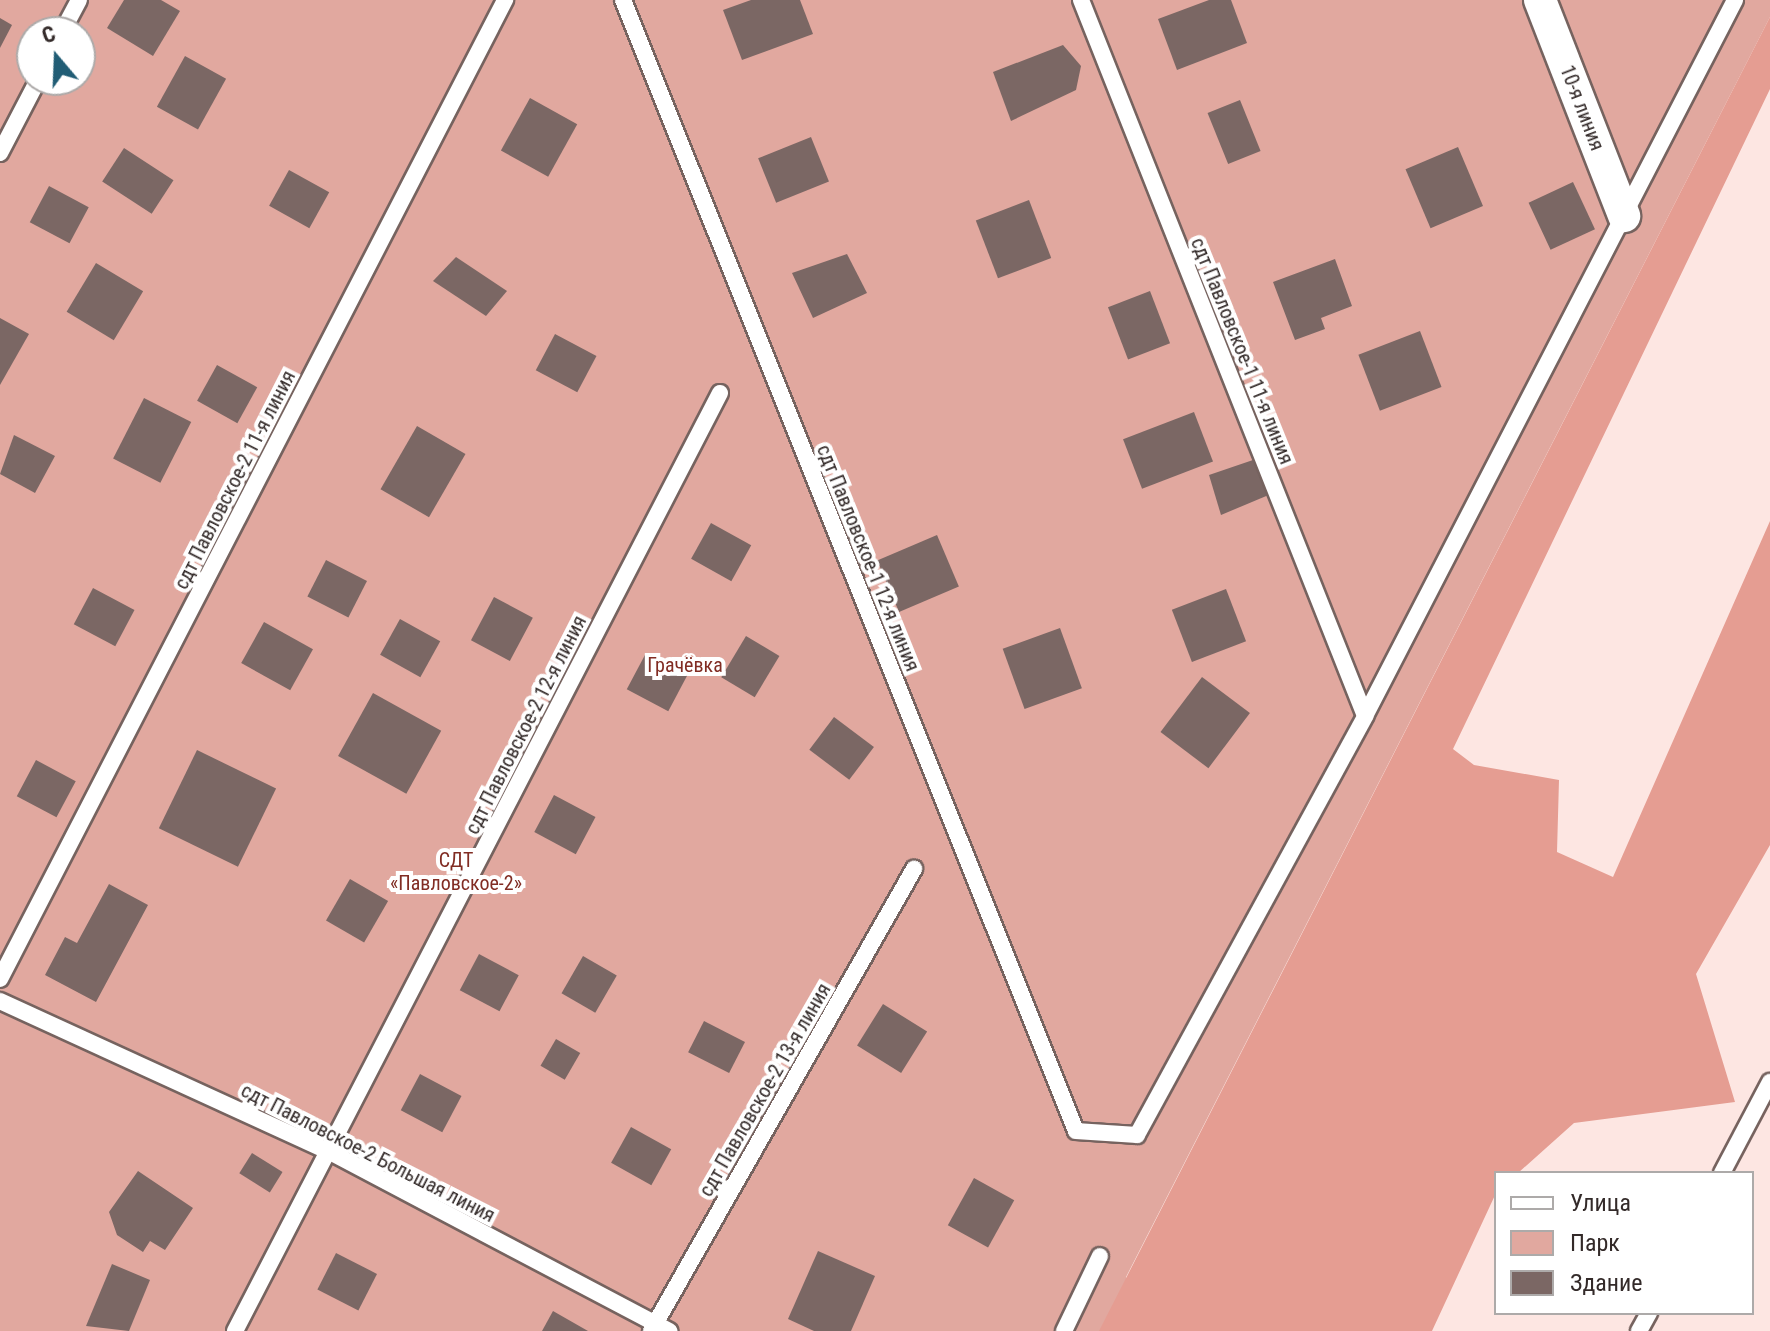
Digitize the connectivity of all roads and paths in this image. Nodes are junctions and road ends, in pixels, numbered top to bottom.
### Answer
1 (505, 0) edge
2 (623, 0) edge
3 (1081, 0) edge
4 (1540, 0) edge
5 (1735, 0) edge
6 (30, 96) edge
7 (0, 153) edge
8 (1624, 216) junction
9 (720, 393) dead end
10 (1365, 716) junction
11 (914, 869) dead end
12 (0, 979) edge
13 (0, 1001) edge
14 (1770, 1082) edge
15 (328, 1151) junction
16 (1723, 1171) edge
17 (1100, 1256) dead end
18 (658, 1329) edge
19 (235, 1331) edge
20 (1064, 1331) edge

1 - 12 lane, сдт Павловское-2 11-я линия
2 - 10 lane, сдт Павловское-1 12-я линия
3 - 10 lane, сдт Павловское-1 11-я линия
4 - 8 street, 10-я линия
5 - 8 lane
6 - 7 lane
8 - 10 lane
9 - 15 lane, сдт Павловское-2 12-я линия
11 - 18 lane, сдт Павловское-2 13-я линия
13 - 15 lane, сдт Павловское-2 Большая линия
14 - 16 lane
15 - 18 lane, сдт Павловское-2 Большая линия
15 - 19 lane, сдт Павловское-2 12-я линия
17 - 20 lane

